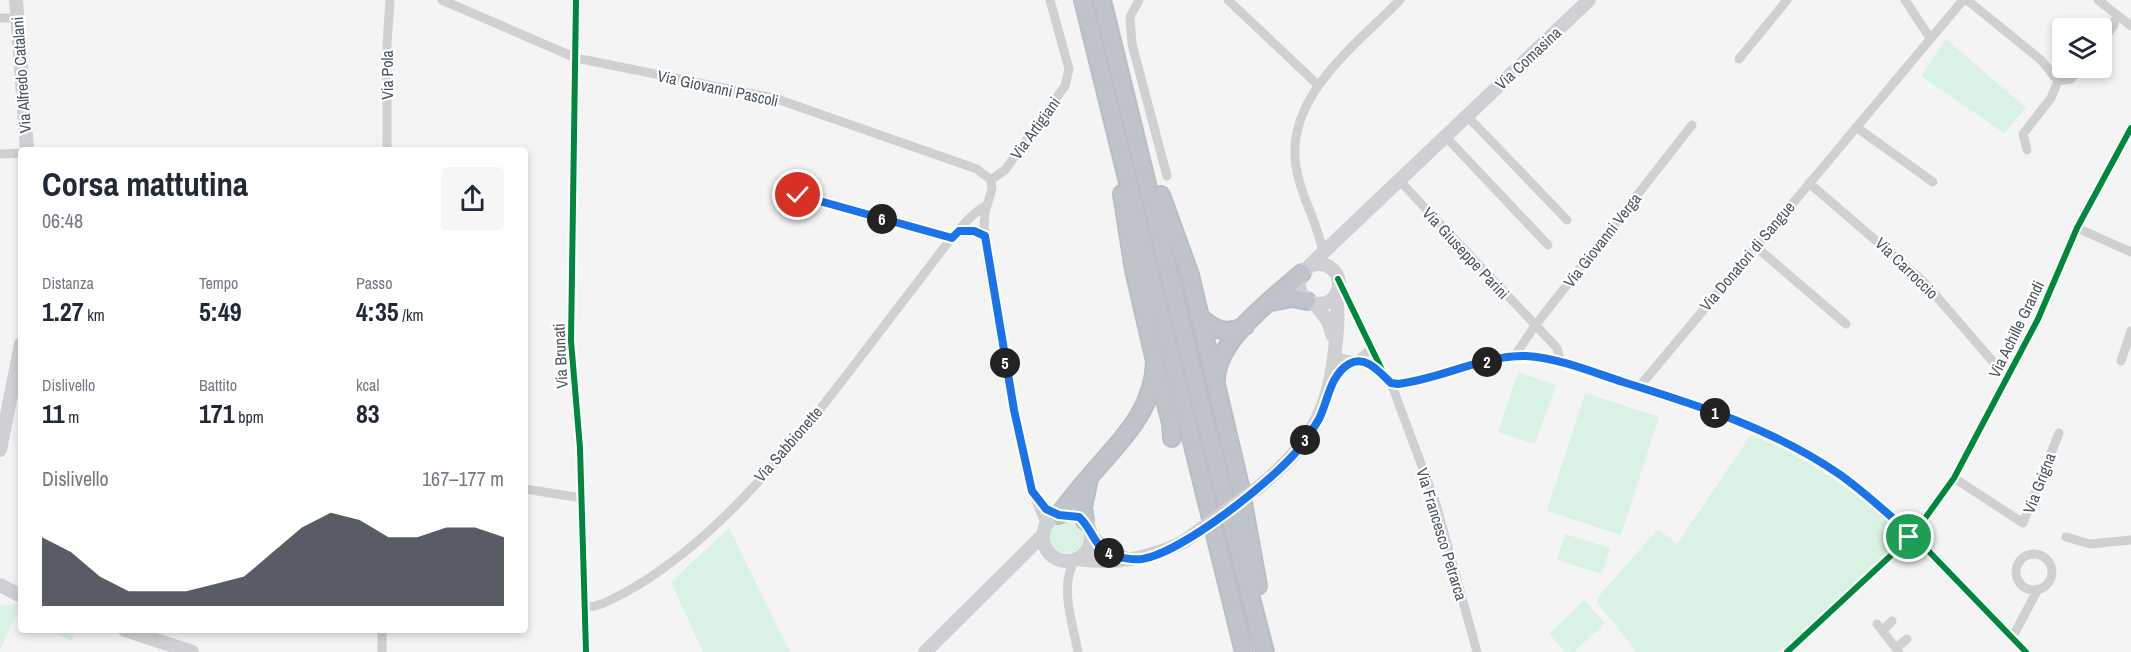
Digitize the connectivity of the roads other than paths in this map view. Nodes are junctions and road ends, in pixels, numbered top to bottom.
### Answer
1 (16, 0) edge
2 (390, 0) edge
3 (442, 0) edge
4 (576, 0) edge
5 (1050, 0) edge
6 (1083, 0) edge
7 (1102, 0) edge
8 (1139, 0) edge
9 (1228, 0) edge
10 (1589, 0) edge
11 (1787, 0) edge
12 (1905, 0) edge
13 (1965, 0) edge
14 (2098, 0) edge
15 (1393, 2) edge
16 (2116, 15) junction
17 (0, 18) edge
18 (17, 18) junction
19 (2131, 26) edge
20 (2112, 29) edge
21 (1930, 38) junction
22 (576, 58) junction
23 (1739, 59) dead end
24 (2072, 78) edge
25 (2058, 81) junction
26 (1318, 85) junction
27 (1126, 91) junction
28 (1467, 116) junction
29 (1692, 125) dead end
30 (1114, 127) junction
31 (1856, 127) junction
32 (2131, 128) edge
33 (1445, 136) junction
34 (27, 147) edge
35 (387, 147) edge
36 (2027, 150) dead end
37 (18, 153) edge
38 (0, 154) edge
39 (1167, 176) dead end
40 (1398, 179) junction
41 (991, 180) junction
42 (1933, 182) dead end
43 (1809, 183) junction
44 (798, 195) dead end
45 (986, 206) junction
46 (1567, 220) dead end
47 (2077, 228) junction
48 (956, 235) junction
49 (985, 236) junction
50 (1339, 237) junction
51 (1548, 245) dead end
52 (1755, 246) junction
53 (2131, 252) edge
54 (1323, 254) junction
55 (1306, 269) junction
56 (1336, 280) junction
57 (1268, 303) junction
58 (1311, 303) junction
59 (1198, 315) junction
60 (1846, 324) dead end
61 (1245, 326) junction
62 (1534, 327) junction
63 (2131, 331) edge
64 (1334, 346) junction
65 (1372, 347) junction
66 (1514, 357) junction
67 (18, 359) edge
68 (1155, 361) junction
69 (2121, 361) dead end
70 (1355, 362) junction
71 (1562, 363) junction
72 (1995, 364) dead end
73 (1383, 372) junction
74 (1391, 383) junction
75 (1215, 386) junction
76 (1640, 387) junction
77 (1330, 388) junction
78 (2059, 433) dead end
79 (1172, 438) dead end
80 (0, 450) edge
81 (1090, 476) junction
82 (1954, 478) junction
83 (528, 489) edge
84 (1034, 497) junction
85 (582, 498) junction
86 (1059, 515) junction
87 (1088, 529) junction
88 (1045, 530) junction
89 (1912, 534) junction
90 (2066, 537) dead end
91 (2131, 540) edge
92 (1058, 559) junction
93 (1076, 559) junction
94 (1142, 559) junction
95 (1016, 564) junction
96 (0, 585) edge
97 (2038, 589) junction
98 (18, 594) edge
99 (18, 596) edge
100 (0, 599) edge
101 (586, 608) junction
102 (1892, 621) dead end
103 (134, 633) edge
104 (381, 633) edge
105 (2012, 638) junction
106 (1907, 639) dead end
107 (1898, 650) edge
108 (1792, 651) edge
109 (192, 652) edge
110 (382, 652) edge
111 (586, 652) edge
112 (926, 652) edge
113 (1078, 652) edge
114 (1244, 652) edge
115 (1266, 652) edge
116 (1477, 652) edge
117 (2026, 652) edge

1 - 18 main road, Via Alfredo Catalani
2 - 35 street, Via Pola
3 - 22 street, Via Giovanni Pascoli
4 - 22 street, Via Brunati
5 - 41 street, Via Artigiani
6 - 30 highway
7 - 27 highway
8 - 39 street
9 - 26 street
10 - 28 main road, Via Comasina
11 - 23 street
12 - 21 street
13 - 21 street, Via Donatori di Sangue
13 - 25 street
14 - 16 street
15 - 26 street
16 - 19 street
16 - 20 street
17 - 18 street
18 - 34 main road, Via Alfredo Catalani
21 - 31 street, Via Donatori di Sangue
22 - 41 street, Via Giovanni Pascoli
22 - 85 street, Via Brunati
24 - 25 street
25 - 36 street
26 - 54 street
27 - 59 highway
27 - 115 highway
28 - 33 main road, Via Comasina
28 - 46 street
29 - 62 street, Via Giovanni Verga
30 - 68 highway
30 - 114 highway
31 - 42 street
31 - 43 street, Via Donatori di Sangue
32 - 47 street, Via Achille Grandi
33 - 40 main road, Via Comasina
33 - 51 street
37 - 38 street
40 - 50 main road, Via Comasina
40 - 62 street, Via Giuseppe Parini
41 - 45 street
43 - 52 street, Via Donatori di Sangue
43 - 72 street, Via Carroccio
44 - 48 street
45 - 48 street, Via Sabbionette
45 - 49 street
47 - 53 street
47 - 82 street, Via Achille Grandi
48 - 49 street
48 - 101 street, Via Sabbionette
49 - 84 street
50 - 54 main road, Via Comasina
50 - 56 main road
52 - 60 street
52 - 76 street, Via Donatori di Sangue
54 - 55 main road, Via Comasina
55 - 56 main road
55 - 57 highway
55 - 58 main road
56 - 58 main road
56 - 64 main road
56 - 65 street
57 - 58 highway
57 - 61 highway
58 - 64 main road
59 - 61 highway
59 - 75 highway
61 - 75 highway
62 - 66 street, Via Giovanni Verga
62 - 71 street, Via Giuseppe Parini
63 - 69 street
64 - 70 street
64 - 77 main road
65 - 70 street
65 - 73 street
66 - 71 street
66 - 74 street
67 - 80 main road
68 - 79 highway
68 - 81 highway
70 - 73 street
70 - 77 street
71 - 76 street
73 - 74 street, Via Francesco Petrarca
74 - 116 street, Via Francesco Petrarca
75 - 115 highway
76 - 89 street
77 - 94 main road, bridge
78 - 82 street, Via Grigna
81 - 86 highway
81 - 87 highway
82 - 89 street, Via Achille Grandi
83 - 85 street
84 - 86 street
84 - 88 street
85 - 101 street, Via Brunati
86 - 87 main road
86 - 88 main road
87 - 93 main road
87 - 94 main road
88 - 92 main road
88 - 95 main road
89 - 105 street
89 - 108 street, Via Achille Grandi
90 - 91 street
92 - 93 main road
92 - 95 main road
93 - 94 main road
93 - 113 street
95 - 112 main road
96 - 98 main road
97 - 97 street
97 - 105 street
99 - 100 main road
101 - 111 street, Via Brunati
102 - 107 street
103 - 109 main road
104 - 110 street
105 - 117 street
106 - 107 street

